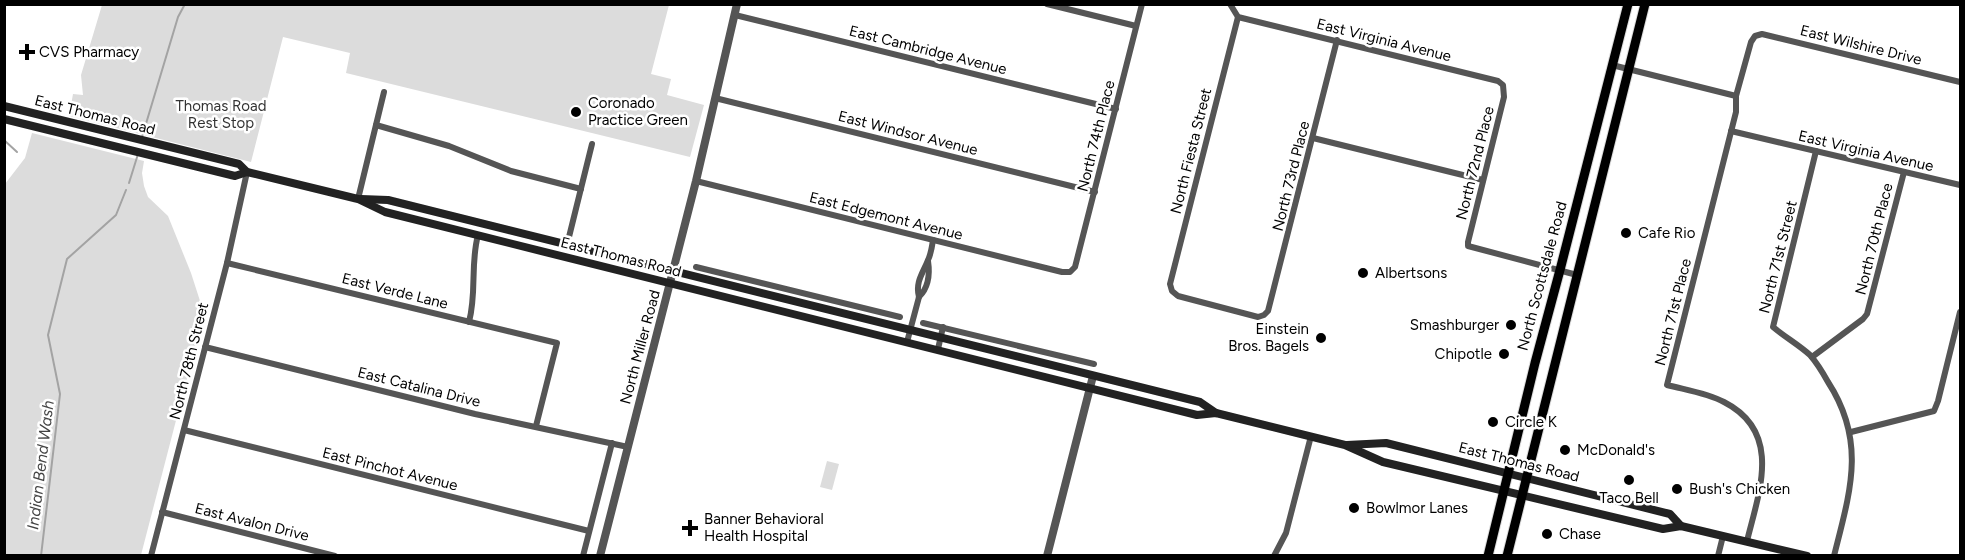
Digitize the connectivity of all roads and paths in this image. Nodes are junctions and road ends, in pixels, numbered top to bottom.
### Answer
1 (737, 4) edge
2 (1047, 4) edge
3 (1142, 4) edge
4 (1230, 4) edge
5 (1628, 4) edge
6 (1645, 4) edge
7 (735, 15) junction
8 (1238, 17) junction
9 (1137, 27) junction
10 (1755, 36) joint
11 (1337, 40) junction
12 (1612, 66) junction
13 (1628, 70) junction
14 (1960, 82) edge
15 (1503, 85) joint
16 (384, 92) dead end
17 (1736, 96) junction
18 (716, 98) junction
19 (4, 106) edge
20 (1116, 110) junction
21 (24, 111) junction
22 (4, 112) edge
23 (4, 119) edge
24 (376, 125) junction
25 (1731, 131) junction
26 (1313, 138) junction
27 (592, 144) dead end
28 (1816, 151) junction
29 (247, 172) junction
30 (1904, 172) junction
31 (1483, 180) junction
32 (696, 181) junction
33 (1960, 185) edge
34 (581, 189) junction
35 (1095, 192) junction
36 (358, 199) junction
37 (478, 235) junction
38 (933, 240) junction
39 (567, 245) junction
40 (227, 262) junction
41 (696, 267) dead end
42 (1560, 270) junction
43 (673, 272) junction
44 (1070, 272) joint
45 (1577, 275) junction
46 (744, 279) junction
47 (670, 283) junction
48 (741, 288) junction
49 (1549, 312) junction
50 (1960, 312) edge
51 (884, 313) junction
52 (1264, 315) joint
53 (900, 317) dead end
54 (1566, 317) junction
55 (469, 322) junction
56 (923, 322) dead end
57 (882, 323) junction
58 (943, 327) junction
59 (910, 330) junction
60 (879, 335) junction
61 (940, 337) junction
62 (907, 342) junction
63 (205, 347) junction
64 (938, 349) junction
65 (1041, 351) junction
66 (1812, 357) junction
67 (1038, 363) junction
68 (1094, 364) dead end
69 (1093, 376) junction
70 (1090, 387) junction
71 (1216, 413) junction
72 (536, 426) junction
73 (184, 430) junction
74 (1851, 432) junction
75 (1311, 436) junction
76 (612, 443) junction
77 (1345, 445) junction
78 (628, 447) junction
79 (1507, 473) junction
80 (1527, 478) junction
81 (1502, 492) junction
82 (1522, 496) junction
83 (162, 512) junction
84 (1681, 525) junction
85 (589, 531) junction
86 (1724, 536) junction
87 (1747, 541) junction
88 (151, 555) edge
89 (335, 555) edge
90 (583, 555) edge
91 (600, 555) edge
92 (1047, 555) edge
93 (1274, 555) edge
94 (1488, 555) edge
95 (1507, 555) edge
96 (1718, 555) edge
97 (1807, 555) edge
98 (1834, 555) edge

1 - 7 street, North Miller Road
2 - 9 street
3 - 9 street, North 74th Place
4 - 8 street
5 - 12 main road, North Scottsdale Road
6 - 13 main road
7 - 18 street, North Miller Road
7 - 20 street, East Cambridge Avenue
8 - 11 street, East Virginia Avenue
8 - 52 street, North Fiesta Street
9 - 20 street, North 74th Place
10 - 14 street, East Wilshire Drive
10 - 17 street, North 71st Place
11 - 15 street, East Virginia Avenue
11 - 26 street, North 73rd Place
12 - 13 street
12 - 42 main road, North Scottsdale Road
13 - 17 street
13 - 45 main road
15 - 31 street, North 72nd Place
16 - 24 street
17 - 25 street, North 71st Place
18 - 32 street, North Miller Road
18 - 35 street, East Windsor Avenue
19 - 21 main road, East Thomas Road
20 - 35 street, North 74th Place
21 - 22 main road
21 - 29 main road, East Thomas Road
23 - 29 main road, East Thomas Road
24 - 34 street
24 - 36 street
25 - 28 street, East Virginia Avenue
25 - 87 street, North 71st Place
26 - 31 street
26 - 52 street, North 73rd Place
27 - 34 street
28 - 30 street, East Virginia Avenue
28 - 66 street, North 71st Street
29 - 36 main road, East Thomas Road
29 - 40 street, North 78th Street
30 - 33 street, East Virginia Avenue
30 - 66 street, North 70th Place
31 - 42 street, North 72nd Place
32 - 38 street, East Edgemont Avenue
32 - 43 street, North Miller Road
34 - 39 street
35 - 44 street, North 74th Place
36 - 37 main road, East Thomas Road
36 - 39 main road, East Thomas Road
37 - 47 main road, East Thomas Road
37 - 55 street
38 - 44 street, East Edgemont Avenue
38 - 59 street
39 - 43 main road, East Thomas Road
40 - 55 street, East Verde Lane
40 - 63 street, North 78th Street
41 - 46 street, East Thomas Road
42 - 45 street
42 - 49 main road, North Scottsdale Road
43 - 47 street, North Miller Road
43 - 48 main road, East Thomas Road
45 - 54 main road
46 - 48 street
46 - 51 street, East Thomas Road
47 - 60 main road, East Thomas Road
47 - 78 street, North Miller Road
48 - 57 main road, East Thomas Road
49 - 54 main road
49 - 79 main road, North Scottsdale Road
50 - 74 street
51 - 53 street, East Thomas Road
51 - 57 street
54 - 80 main road
55 - 72 street, East Verde Lane
56 - 58 street
57 - 59 main road, East Thomas Road
57 - 60 street
58 - 61 street
58 - 65 street
59 - 61 main road, East Thomas Road
59 - 62 street
60 - 62 main road, East Thomas Road
61 - 64 street
61 - 67 main road, East Thomas Road
62 - 64 main road, East Thomas Road
63 - 72 street, East Catalina Drive
63 - 73 street, North 78th Street
64 - 70 main road, East Thomas Road
65 - 67 street
65 - 68 street
66 - 74 street, North 71st Street
67 - 69 main road, East Thomas Road
69 - 70 street
69 - 71 main road, East Thomas Road
70 - 71 main road, East Thomas Road
70 - 92 street
71 - 75 main road, East Thomas Road
72 - 76 street, East Catalina Drive
73 - 83 street, North 78th Street
73 - 85 street, East Pinchot Avenue
74 - 98 street, North 71st Street
75 - 77 main road, East Thomas Road
75 - 93 street
76 - 78 street, East Catalina Drive
76 - 85 street
77 - 79 main road, East Thomas Road
77 - 81 main road, East Thomas Road
78 - 91 street, North Miller Road
79 - 80 main road, East Thomas Road
79 - 81 main road, North Scottsdale Road
80 - 82 main road
80 - 84 main road, East Thomas Road
81 - 82 main road, East Thomas Road
81 - 94 main road, North Scottsdale Road
82 - 84 main road, East Thomas Road
82 - 95 main road
83 - 88 street, North 78th Street
83 - 89 street, East Avalon Drive
84 - 86 main road, East Thomas Road
85 - 90 street
86 - 87 main road, East Thomas Road
86 - 96 street
87 - 97 main road, East Thomas Road

